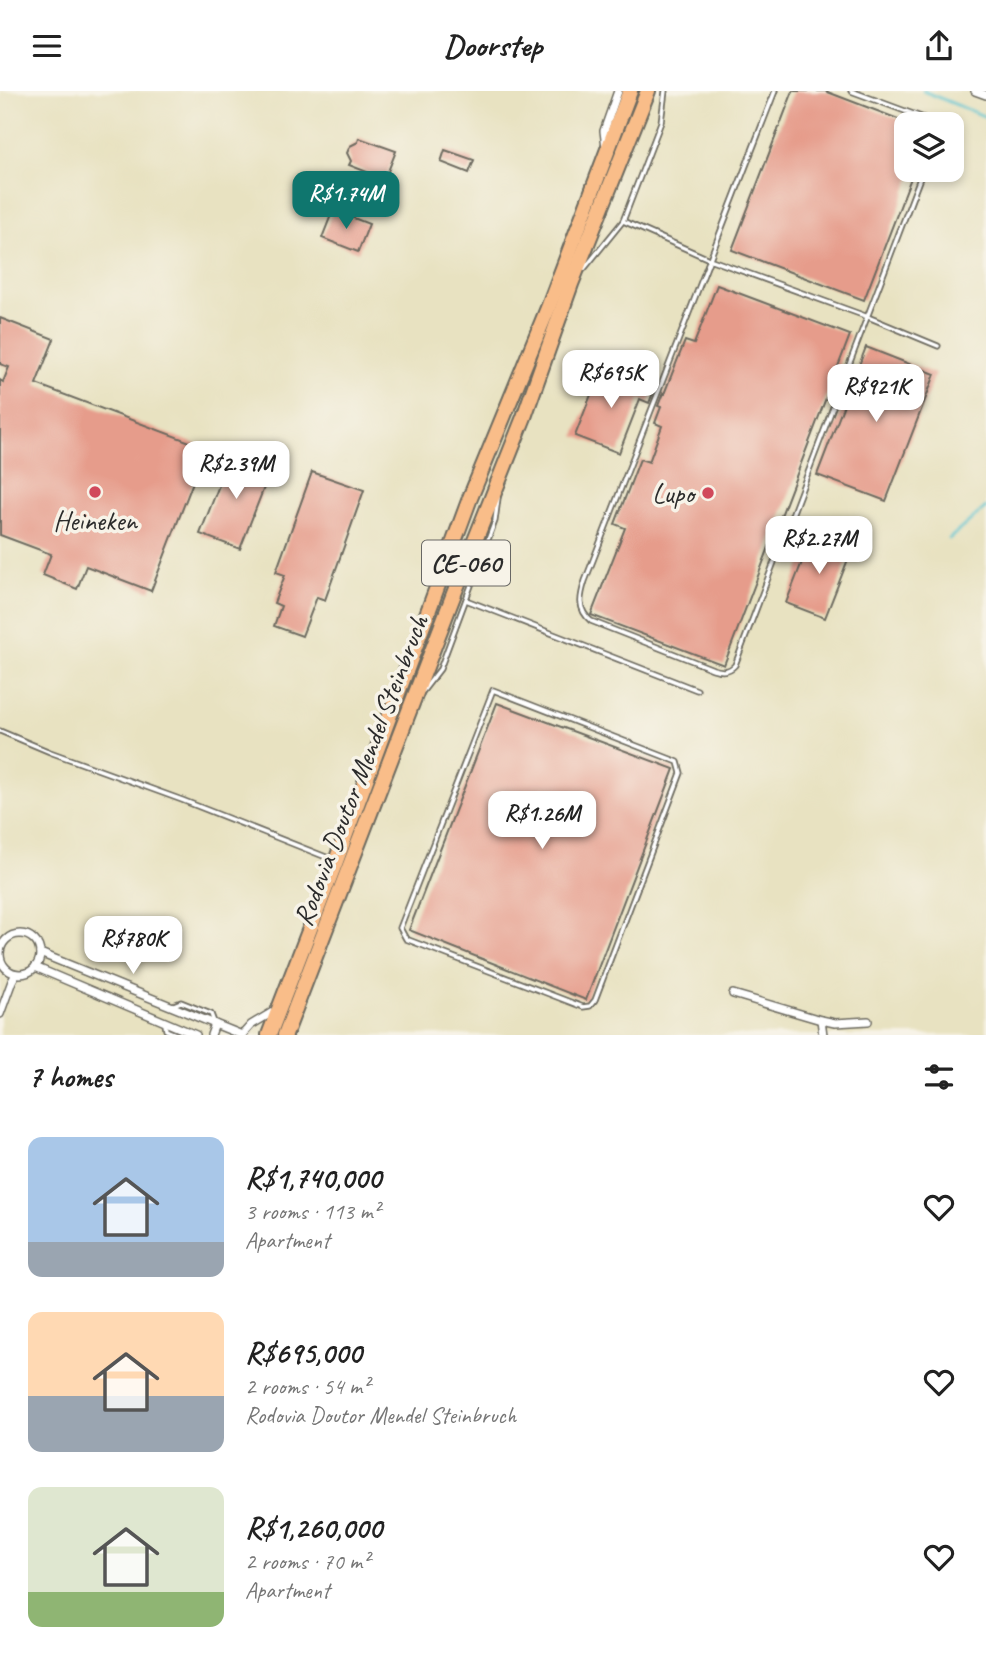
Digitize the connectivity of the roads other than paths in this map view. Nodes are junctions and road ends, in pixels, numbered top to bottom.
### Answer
1 (618, 91) edge
2 (630, 91) edge
3 (648, 91) edge
4 (665, 91) edge
5 (775, 91) edge
6 (851, 91) edge
7 (975, 91) edge
8 (986, 95) edge
9 (908, 112) edge
10 (607, 151) junction
11 (919, 182) edge
12 (623, 221) junction
13 (709, 259) junction
14 (571, 284) junction
15 (868, 317) junction
16 (937, 346) dead end
17 (498, 485) junction
18 (466, 600) junction
19 (493, 690) joint
20 (697, 690) dead end
21 (412, 703) junction
22 (0, 731) edge
23 (336, 862) junction
24 (40, 953) junction
25 (0, 956) edge
26 (35, 967) junction
27 (16, 974) junction
28 (733, 994) dead end
29 (171, 1006) junction
30 (280, 1008) junction
31 (0, 1014) edge
32 (821, 1020) junction
33 (868, 1021) dead end
34 (164, 1022) junction
35 (215, 1024) junction
36 (178, 1035) edge
37 (196, 1035) edge
38 (211, 1035) edge
39 (242, 1035) edge
40 (269, 1035) edge
41 (285, 1035) edge
42 (823, 1035) edge

1 - 10 street
2 - 10 highway, Rodovia Doutor Mendel Steinbruch / CE-060
3 - 14 highway, Rodovia Doutor Mendel Steinbruch / CE-060
4 - 12 lane
5 - 13 lane
6 - 9 lane
7 - 8 street
10 - 23 highway, Rodovia Doutor Mendel Steinbruch / CE-060
11 - 15 lane
12 - 13 lane
12 - 14 lane
13 - 15 lane
13 - 15 lane
14 - 17 highway, Rodovia Doutor Mendel Steinbruch / CE-060
15 - 16 lane
17 - 18 lane
17 - 21 highway, Rodovia Doutor Mendel Steinbruch / CE-060
18 - 20 lane
18 - 21 lane
19 - 19 lane
21 - 41 highway, Rodovia Doutor Mendel Steinbruch / CE-060
22 - 23 lane
23 - 30 highway, Rodovia Doutor Mendel Steinbruch / CE-060
24 - 25 street
24 - 26 street
24 - 29 street
25 - 27 street
26 - 27 street
26 - 34 street
27 - 31 street
28 - 32 street
29 - 34 street
29 - 35 street
30 - 39 street
30 - 40 highway, Rodovia Doutor Mendel Steinbruch / CE-060
32 - 33 street
32 - 42 street
34 - 36 lane
34 - 37 street
35 - 38 street
35 - 39 street

